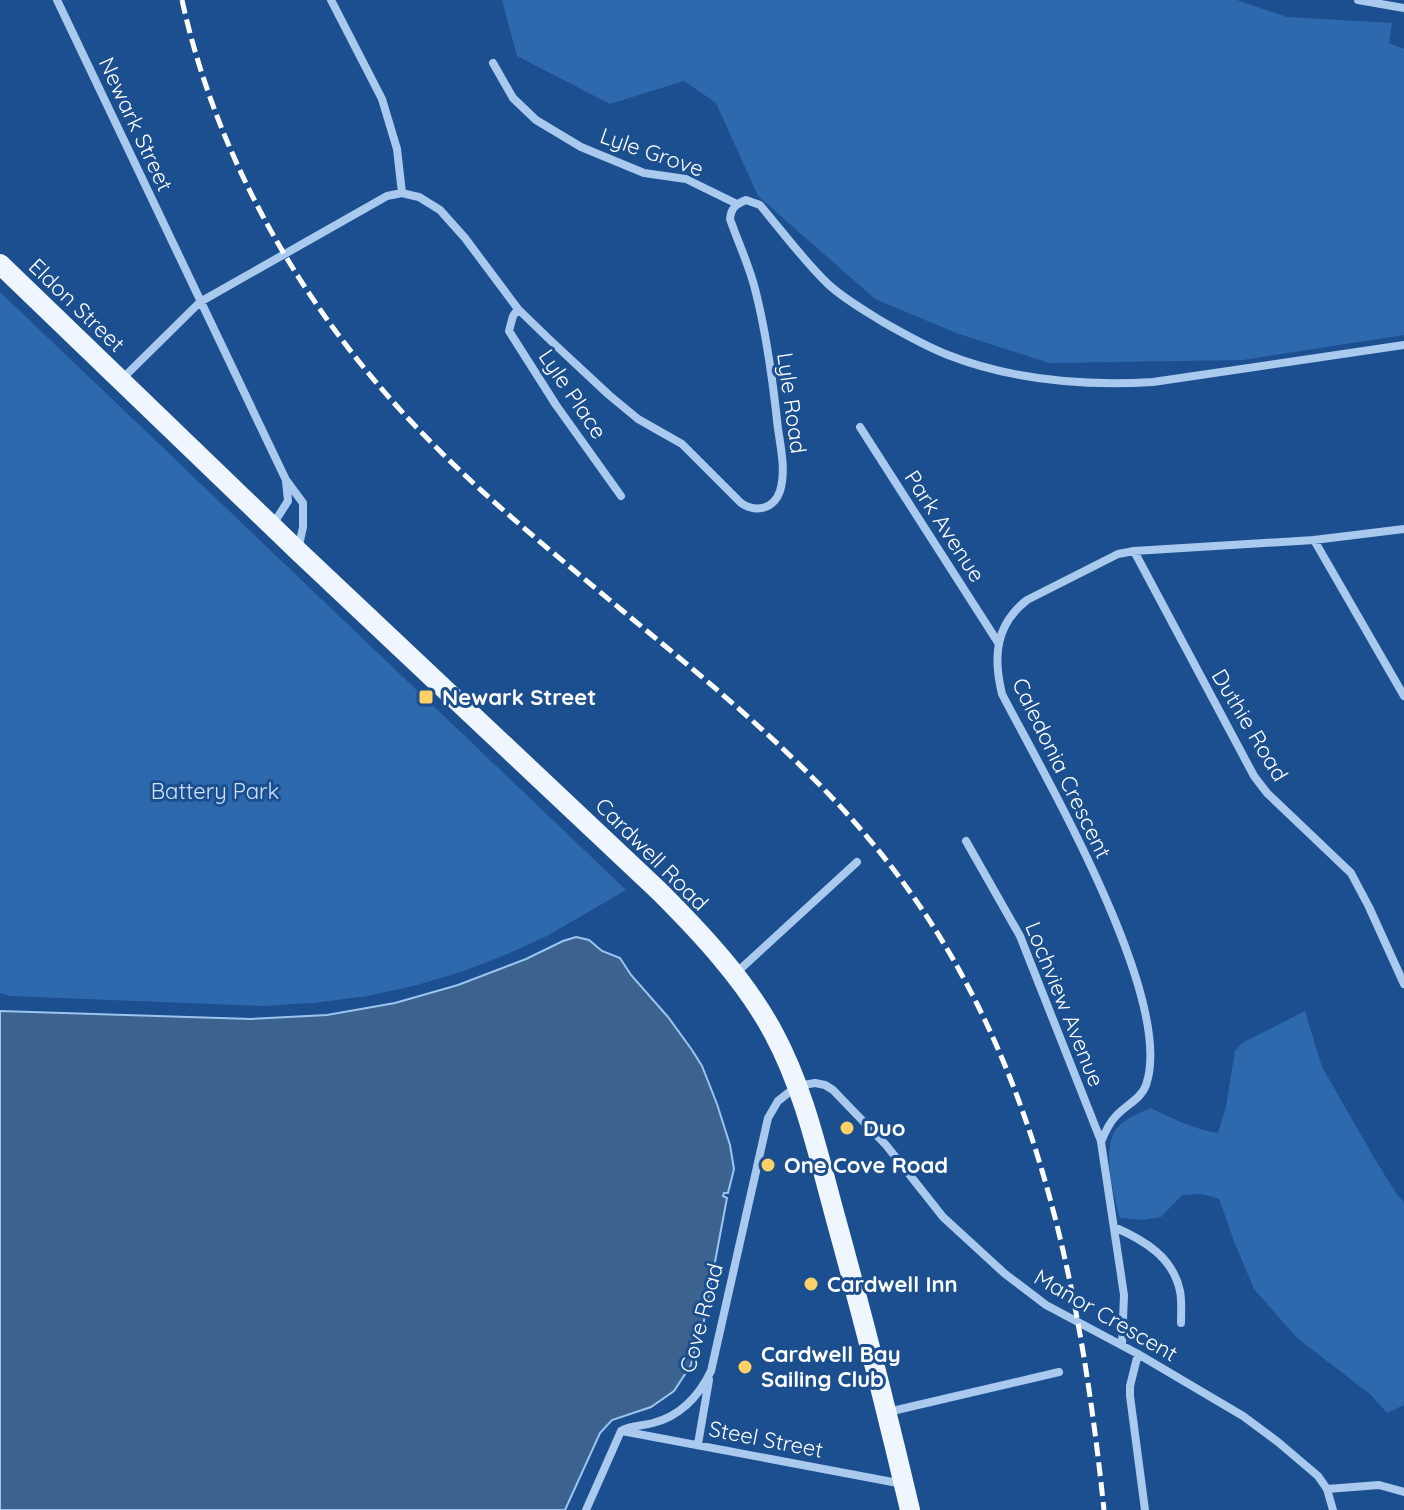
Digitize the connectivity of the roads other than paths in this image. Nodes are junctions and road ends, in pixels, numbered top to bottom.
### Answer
1 (57, 0) edge
2 (331, 0) edge
3 (1358, 0) edge
4 (1404, 8) edge
5 (493, 63) dead end
6 (402, 193) junction
7 (737, 204) junction
8 (0, 264) edge
9 (200, 302) junction
10 (518, 309) junction
11 (1404, 345) edge
12 (121, 380) junction
13 (860, 427) dead end
14 (286, 480) junction
15 (621, 496) dead end
16 (272, 526) junction
17 (1404, 529) edge
18 (1314, 540) junction
19 (298, 551) junction
20 (1134, 551) junction
21 (999, 644) junction
22 (1404, 696) edge
23 (966, 841) dead end
24 (857, 862) dead end
25 (734, 975) junction
26 (1404, 984) edge
27 (797, 1086) junction
28 (1101, 1142) junction
29 (1114, 1227) junction
30 (1181, 1323) dead end
31 (1122, 1345) junction
32 (1138, 1354) junction
33 (711, 1371) junction
34 (1059, 1372) dead end
35 (887, 1412) junction
36 (621, 1431) junction
37 (698, 1444) junction
38 (904, 1484) junction
39 (1327, 1489) junction
40 (1404, 1492) edge
41 (586, 1510) edge
42 (910, 1510) edge
43 (1145, 1510) edge
44 (1333, 1510) edge

1 - 9 street, Newark Street
2 - 6 street
3 - 4 street
5 - 7 street, Lyle Grove
6 - 9 street
6 - 10 street, Lyle Road
7 - 10 street, Lyle Road
7 - 11 street
8 - 12 main road, Eldon Street
9 - 12 street
9 - 14 street, Newark Street
10 - 15 street, Lyle Place
12 - 16 main road, Cardwell Road
13 - 21 street, Park Avenue
14 - 16 street
14 - 19 street, Newark Street
16 - 19 main road, Cardwell Road
17 - 18 street, Caledonia Crescent
18 - 20 street, Caledonia Crescent
18 - 22 street
19 - 25 main road, Cardwell Road
20 - 21 street, Caledonia Crescent
20 - 26 street, Duthie Road
21 - 28 street, Caledonia Crescent
23 - 28 street, Lochview Avenue
24 - 25 street
25 - 27 main road, Cardwell Road
27 - 31 street, Manor Crescent
27 - 33 street, Cove Road
27 - 35 main road, Cardwell Road
28 - 29 street
29 - 30 street
29 - 31 street
31 - 32 street, Manor Crescent
32 - 39 street, Manor Crescent
32 - 43 street
33 - 36 street, Cove Road
33 - 37 street
34 - 35 street
35 - 38 main road, Cardwell Road
36 - 37 street, Steel Street
36 - 41 street
37 - 38 street, Steel Street
38 - 42 main road, Cardwell Road
39 - 40 street
39 - 44 street, Manor Crescent

